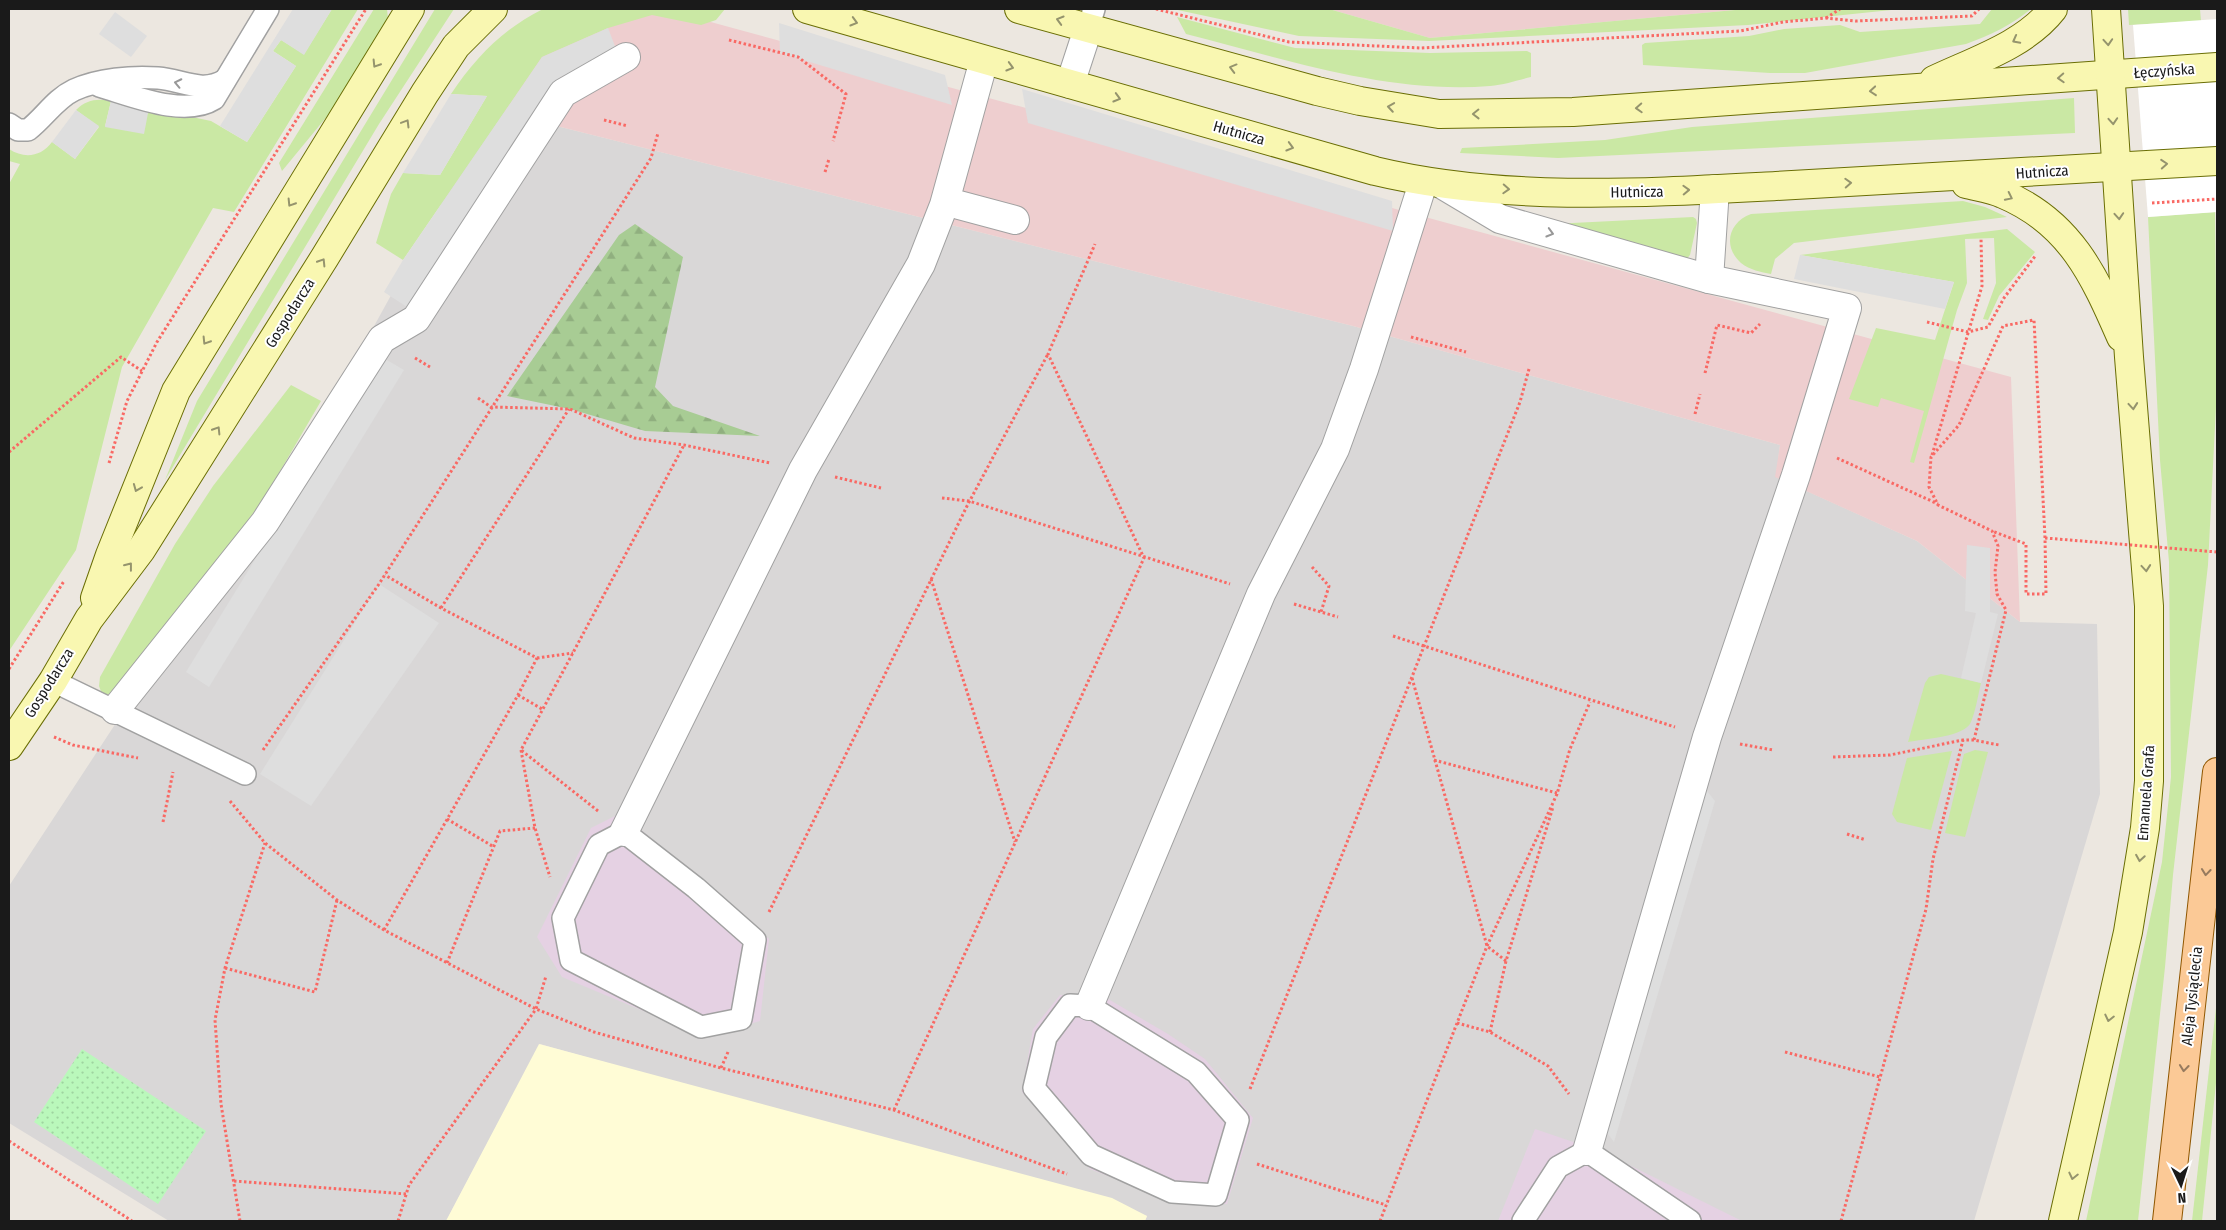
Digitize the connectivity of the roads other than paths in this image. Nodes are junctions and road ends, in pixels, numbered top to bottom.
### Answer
1 (268, 9) edge
2 (493, 9) edge
3 (807, 9) edge
4 (1019, 9) edge
5 (2053, 9) edge
6 (2106, 9) edge
7 (403, 13) edge
8 (1091, 19) edge
9 (626, 57) dead end
10 (984, 60) junction
11 (2217, 67) edge
12 (2110, 75) junction
13 (225, 80) junction
14 (92, 84) junction
15 (1070, 84) junction
16 (1922, 87) junction
17 (9, 124) edge
18 (2217, 161) edge
19 (2116, 168) junction
20 (1945, 178) junction
21 (1433, 184) junction
22 (1715, 189) junction
23 (959, 205) dead end
24 (1015, 220) dead end
25 (1708, 279) junction
26 (2129, 357) junction
27 (89, 619) junction
28 (53, 681) junction
29 (115, 710) junction
30 (9, 746) edge
31 (251, 766) road end
32 (2217, 772) edge
33 (624, 832) junction
34 (1089, 1006) junction
35 (1591, 1139) junction
36 (1523, 1221) edge
37 (1690, 1221) edge
38 (2063, 1221) edge
39 (2167, 1221) edge

1 - 13 lane
27 -> 2 street, Gospodarcza
3 -> 10 street, Hutnicza
8 -> 4 street
5 -> 16 street
6 -> 12 street
7 -> 27 street, Gospodarcza
8 - 15 street
16 -> 8 street
9 - 29 street
10 -> 15 street, Hutnicza
10 - 33 street
11 - 12 street, Łęczyńska
12 -> 16 street
12 -> 19 street
13 -> 14 lane
13 - 14 lane
14 - 17 lane
15 -> 21 street, Hutnicza
19 -> 18 street, Hutnicza
19 - 20 street, Hutnicza
19 -> 26 street, Emanuela Grafa
22 -> 20 street, Hutnicza
20 -> 26 street
21 -> 22 street, Hutnicza
21 -> 25 street
21 - 34 street
22 - 25 street
23 - 24 street
25 - 35 street
26 -> 38 street, Emanuela Grafa
27 - 28 street, Gospodarcza
28 - 29 lane
28 - 30 street, Gospodarcza
29 - 31 lane
32 -> 39 main road, Aleja Tysiąclecia
33 - 33 lane
34 - 34 lane
35 - 36 lane
35 - 37 lane

